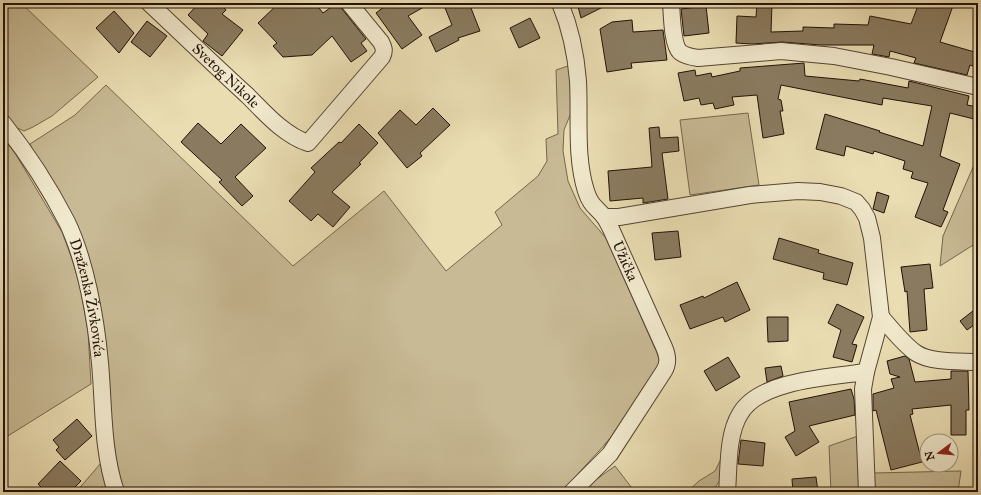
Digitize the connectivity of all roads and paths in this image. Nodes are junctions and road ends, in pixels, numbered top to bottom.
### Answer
1 (149, 3) edge
2 (349, 3) edge
3 (560, 3) edge
4 (671, 3) edge
5 (978, 87) edge
6 (3, 123) edge
7 (605, 217) junction
8 (881, 317) junction
9 (978, 362) edge
10 (866, 372) junction
11 (728, 485) edge
12 (116, 492) edge
13 (572, 492) edge
14 (719, 492) edge
15 (867, 492) edge

1 - 2 street, Svetog Nikole
3 - 7 street, Užička
4 - 5 street
6 - 12 street, Draženka Živkovića
7 - 8 street
7 - 13 street, Užička
8 - 9 street
8 - 10 street
10 - 11 street
10 - 15 street
11 - 14 street

